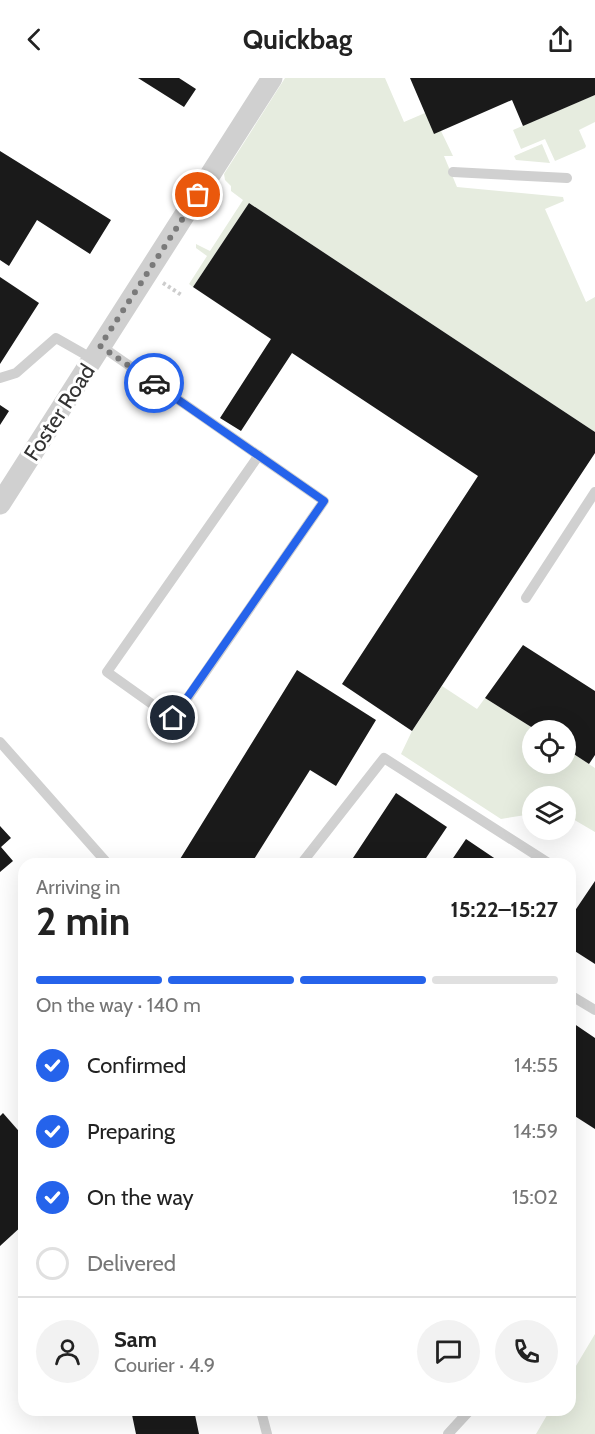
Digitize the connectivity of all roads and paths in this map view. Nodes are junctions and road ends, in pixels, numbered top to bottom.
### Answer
1 (272, 78) edge
2 (453, 172) dead end
3 (567, 178) dead end
4 (97, 352) junction
5 (0, 378) edge
6 (259, 455) junction
7 (595, 492) edge
8 (0, 504) edge
9 (526, 598) dead end
10 (0, 742) edge
11 (103, 858) edge
12 (306, 858) edge
13 (541, 858) edge
14 (576, 998) edge
15 (595, 1010) edge
16 (262, 1416) edge
17 (464, 1416) edge
18 (267, 1434) edge
19 (448, 1434) edge

1 - 4 street, Foster Road
2 - 3 lane
4 - 5 lane
4 - 6 lane
4 - 8 street, Foster Road
6 - 6 lane
7 - 9 lane
10 - 11 lane
12 - 13 lane
14 - 15 lane
16 - 18 lane
17 - 19 lane

